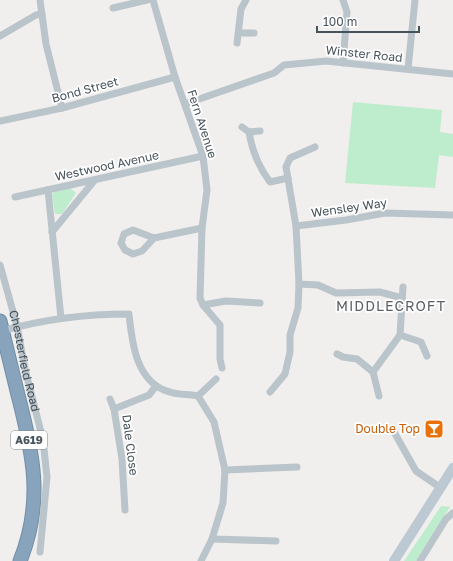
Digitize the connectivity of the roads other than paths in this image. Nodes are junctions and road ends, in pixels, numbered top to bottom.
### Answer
1 (40, 0) edge
2 (147, 0) edge
3 (152, 0) edge
4 (246, 0) edge
5 (343, 0) edge
6 (415, 0) edge
7 (113, 8) dead end
8 (42, 14) junction
9 (239, 33) junction
10 (254, 33) dead end
11 (0, 36) edge
12 (237, 43) dead end
13 (343, 63) junction
14 (408, 69) junction
15 (453, 74) edge
16 (175, 77) junction
17 (186, 104) junction
18 (62, 108) junction
19 (0, 121) edge
20 (242, 126) dead end
21 (260, 131) dead end
22 (249, 132) junction
23 (315, 147) dead end
24 (203, 156) junction
25 (288, 178) junction
26 (94, 181) junction
27 (48, 190) junction
28 (15, 197) dead end
29 (453, 215) edge
30 (296, 226) junction
31 (202, 228) junction
32 (52, 232) junction
33 (154, 238) dead end
34 (0, 265) edge
35 (299, 284) junction
36 (402, 287) dead end
37 (402, 298) junction
38 (260, 303) dead end
39 (203, 305) junction
40 (61, 318) junction
41 (1, 326) edge
42 (17, 326) junction
43 (400, 335) junction
44 (337, 354) dead end
45 (427, 356) dead end
46 (222, 368) dead end
47 (373, 372) junction
48 (216, 379) dead end
49 (156, 386) junction
50 (270, 392) dead end
51 (198, 396) junction
52 (380, 396) dead end
53 (110, 399) dead end
54 (114, 408) junction
55 (394, 432) dead end
56 (297, 467) dead end
57 (453, 468) edge
58 (225, 470) junction
59 (441, 488) junction
60 (125, 510) dead end
61 (453, 513) edge
62 (212, 539) junction
63 (276, 541) dead end
64 (40, 552) dead end
65 (20, 561) edge
66 (201, 561) edge
67 (394, 561) edge
68 (420, 561) edge

1 - 8 street
2 - 7 street
3 - 16 street, Fern Avenue
4 - 9 street
5 - 13 street
6 - 14 street
8 - 11 street
8 - 18 street
9 - 10 street
9 - 12 street
13 - 14 street, Winster Road
13 - 17 street, Winster Road
14 - 15 street, Winster Road
16 - 17 street, Fern Avenue
16 - 18 street, Bond Street
17 - 24 street, Fern Avenue
18 - 19 street, Bond Street
20 - 22 street
21 - 22 street
22 - 25 street
23 - 25 street
24 - 26 street, Westwood Avenue
24 - 31 street, Fern Avenue
25 - 30 street
26 - 27 street, Westwood Avenue
26 - 32 street
27 - 28 street, Westwood Avenue
27 - 32 street
29 - 30 street, Wensley Way
30 - 35 street
31 - 33 street
31 - 39 street, Fern Avenue
32 - 40 street
34 - 42 street, Chesterfield Road
35 - 37 street
35 - 50 street
36 - 37 street
37 - 43 street
38 - 39 street
39 - 46 street
40 - 42 street
40 - 49 street
41 - 42 street
41 - 65 highway, Chesterfield Road / A619
42 - 64 street, Chesterfield Road
43 - 45 street
43 - 47 street
44 - 47 street
47 - 52 street
48 - 51 street
49 - 51 street
49 - 54 street, Dale Close
51 - 58 street
53 - 54 street
54 - 60 street, Dale Close
55 - 59 street
56 - 58 street
57 - 59 street
58 - 62 street
59 - 67 street
61 - 68 street
62 - 63 street
62 - 66 street

